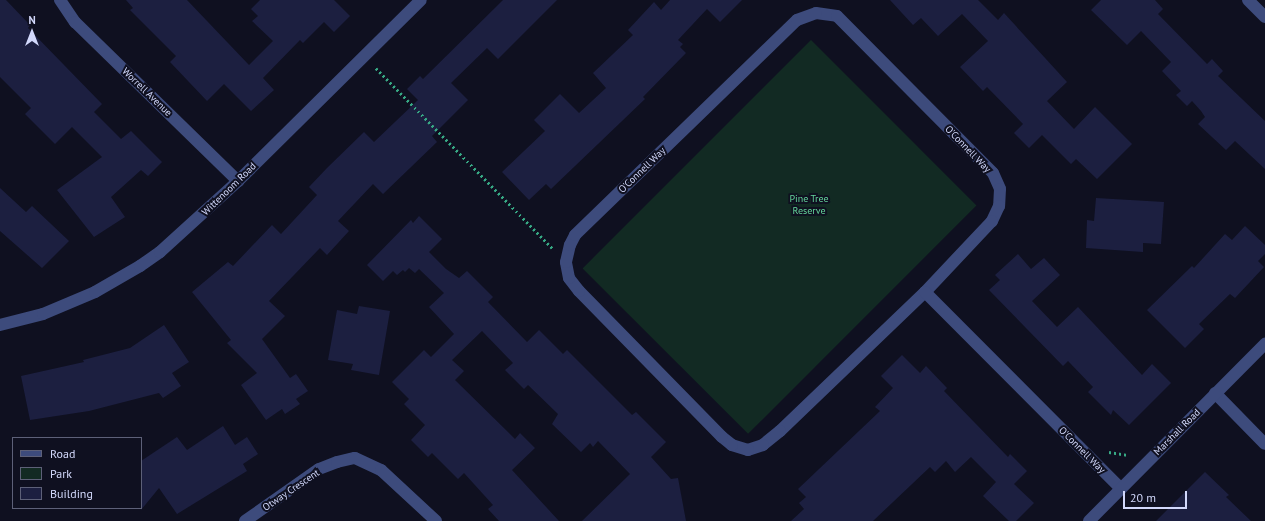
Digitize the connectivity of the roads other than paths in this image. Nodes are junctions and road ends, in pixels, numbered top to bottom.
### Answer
1 (60, 0) edge
2 (422, 0) edge
3 (1248, 0) edge
4 (1265, 17) edge
5 (238, 181) junction
6 (925, 292) junction
7 (0, 325) edge
8 (1265, 344) edge
9 (1215, 393) junction
10 (1265, 444) edge
11 (1120, 488) junction
12 (244, 521) edge
13 (436, 521) edge
14 (1089, 521) edge

1 - 5 street, Worrell Avenue
2 - 5 street, Wittenoom Road
3 - 4 street
5 - 7 street, Wittenoom Road
6 - 6 street, O'Connell Way
6 - 11 street, O'Connell Way
8 - 9 street, Marshall Road
9 - 10 street
9 - 11 street, Marshall Road
11 - 14 street, Marshall Road
12 - 13 street, Otway Crescent

